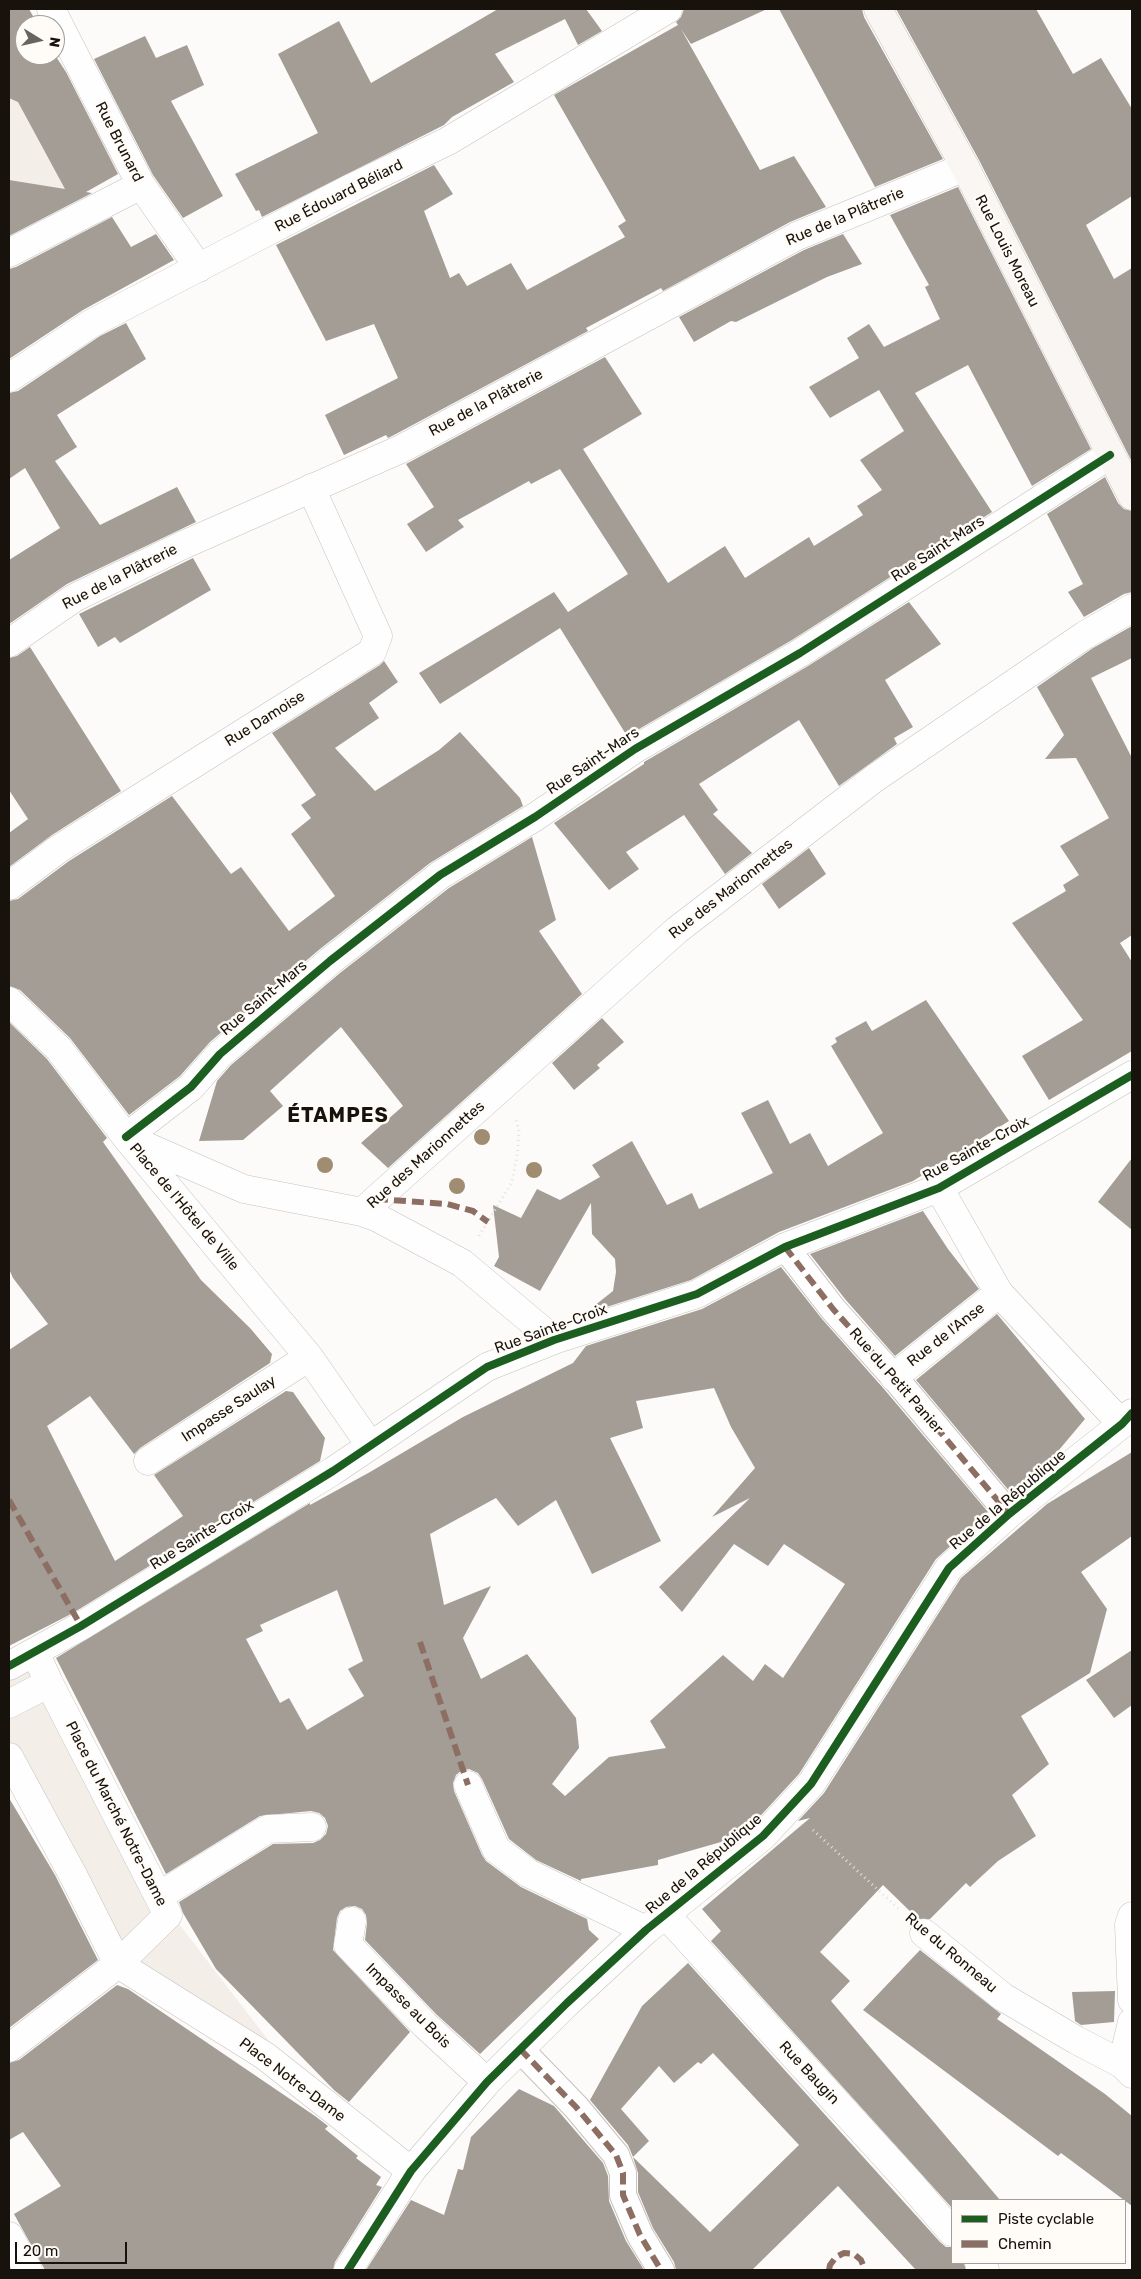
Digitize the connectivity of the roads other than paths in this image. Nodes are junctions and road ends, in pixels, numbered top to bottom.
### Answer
1 (51, 9) edge
2 (668, 9) edge
3 (878, 9) edge
4 (965, 167) junction
5 (141, 185) junction
6 (9, 253) edge
7 (199, 268) junction
8 (9, 378) edge
9 (1110, 455) junction
10 (311, 488) junction
11 (1132, 496) edge
12 (1132, 608) edge
13 (9, 643) edge
14 (9, 886) edge
15 (9, 1001) edge
16 (1132, 1075) edge
17 (126, 1137) junction
18 (939, 1188) junction
19 (362, 1212) junction
20 (785, 1248) junction
21 (999, 1294) junction
22 (554, 1340) junction
23 (309, 1357) junction
24 (894, 1377) junction
25 (1127, 1418) edge
26 (370, 1445) junction
27 (148, 1462) dead end
28 (1009, 1514) junction
29 (35, 1652) junction
30 (9, 1666) edge
31 (49, 1683) junction
32 (9, 1704) edge
33 (9, 1757) edge
34 (468, 1785) dead end
35 (312, 1827) dead end
36 (159, 1896) junction
37 (1132, 1916) edge
38 (352, 1921) dead end
39 (655, 1922) junction
40 (924, 1933) road end
41 (118, 1964) junction
42 (1132, 2000) edge
43 (1132, 2022) edge
44 (9, 2048) edge
45 (520, 2049) junction
46 (1127, 2069) edge
47 (487, 2082) junction
48 (411, 2171) junction
49 (951, 2231) edge
50 (9, 2236) edge
51 (28, 2270) edge
52 (348, 2270) edge
53 (661, 2270) edge

1 - 5 street, Rue Brunard
2 - 7 street, Rue Édouard Béliard
3 - 4 main road, Rue Louis Moreau
4 - 9 main road, Rue Louis Moreau
4 - 10 street, Rue de la Plâtrerie
5 - 6 street
5 - 7 street, Rue Brunard
7 - 8 street, Rue Édouard Béliard
9 - 11 main road, Rue Louis Moreau
9 - 17 street, Rue Saint-Mars
10 - 13 street, Rue de la Plâtrerie
10 - 14 street, Rue Damoise
12 - 19 street, Rue des Marionnettes
15 - 17 street
16 - 18 street, Rue Sainte-Croix
17 - 19 street, Place de l'Hôtel de Ville
17 - 23 street, Place de l'Hôtel de Ville
18 - 20 street, Rue Sainte-Croix
18 - 21 street
19 - 22 street, Place de l'Hôtel de Ville
20 - 22 street, Rue Sainte-Croix
20 - 24 street, Rue du Petit Panier
21 - 24 street, Rue de l'Anse
21 - 25 street
22 - 26 street, Rue Sainte-Croix
23 - 26 street, Place de l'Hôtel de Ville
23 - 27 street, Impasse Saulay
24 - 28 street, Rue du Petit Panier
25 - 28 street, Rue de la République
26 - 29 street, Rue Sainte-Croix
28 - 39 street, Rue de la République
29 - 30 street, Rue Sainte-Croix
29 - 31 street, Place du Marché Notre-Dame
31 - 32 street
31 - 36 street, Place du Marché Notre-Dame
33 - 41 street
34 - 39 street
35 - 36 street
36 - 41 street, Place du Marché Notre-Dame
37 - 42 street
38 - 47 street, Impasse au Bois
39 - 45 street, Rue de la République
39 - 49 street, Rue Baugin
40 - 46 street, Rue du Ronneau
41 - 44 street
41 - 48 street, Place Notre-Dame
43 - 46 street
45 - 47 street, Rue de la République
45 - 53 street
47 - 48 street, Rue de la République
48 - 52 street, Rue de la République
50 - 51 street

